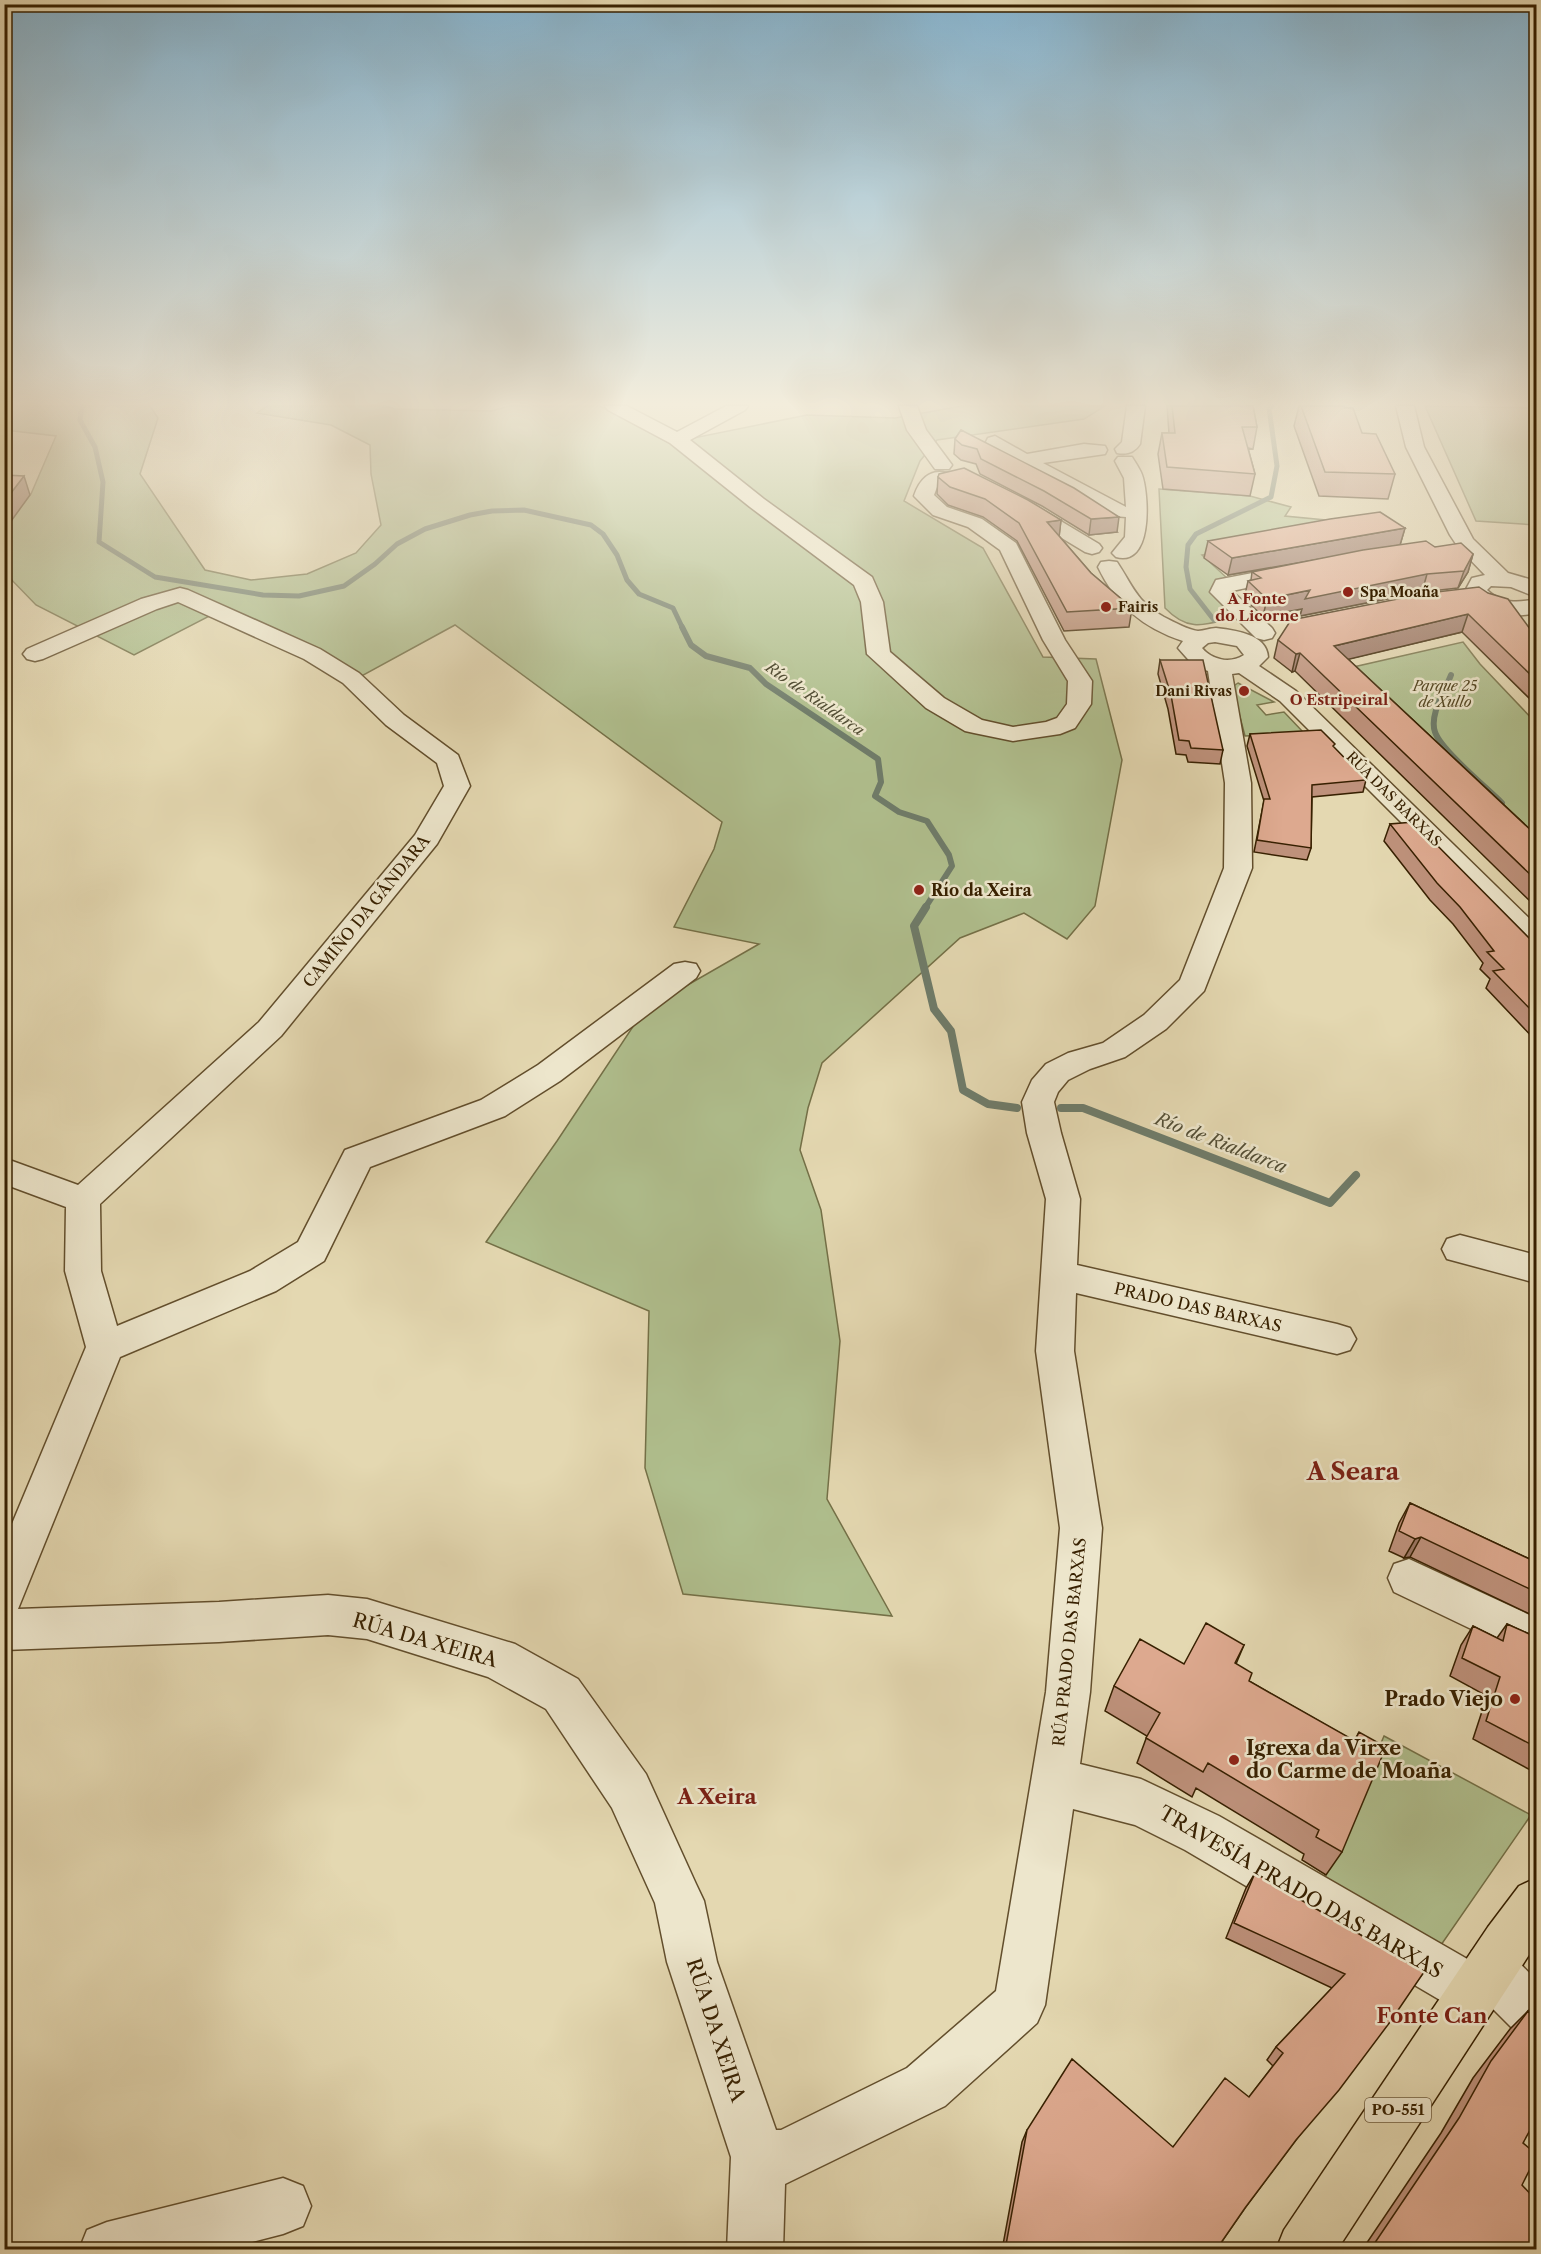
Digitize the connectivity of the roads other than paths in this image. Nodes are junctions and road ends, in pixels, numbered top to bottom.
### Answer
1 (768, 511) edge
2 (941, 511) edge
3 (1032, 511) edge
4 (1135, 511) edge
5 (1448, 511) edge
6 (1465, 543) junction
7 (1439, 547) edge
8 (1116, 560) junction
9 (1312, 568) edge
10 (1502, 579) junction
11 (1536, 590) edge
12 (1527, 607) edge
13 (1536, 627) edge
14 (1197, 638) junction
15 (1250, 647) junction
16 (35, 654) dead end
17 (1536, 941) edge
18 (685, 971) dead end
19 (4, 1170) edge
20 (83, 1200) junction
21 (1460, 1249) dead end
22 (1536, 1269) edge
23 (1059, 1275) junction
24 (1337, 1339) dead end
25 (105, 1347) junction
26 (1408, 1578) dead end
27 (4, 1594) edge
28 (4, 1630) edge
29 (1536, 1640) edge
30 (1054, 1780) junction
31 (1536, 1903) edge
32 (1483, 1981) junction
33 (1536, 2016) edge
34 (758, 2157) junction
35 (283, 2206) dead end
36 (107, 2250) edge
37 (755, 2250) edge
38 (1304, 2250) edge

1 - 2 street
3 - 8 street
4 - 8 street
5 - 6 street
6 - 7 street
6 - 10 street
8 - 14 street, RÚA DAS BARXAS
9 - 15 street
10 - 11 street
10 - 12 street
12 - 13 street
14 - 15 street, RÚA DAS BARXAS
14 - 15 street, RÚA DAS BARXAS
15 - 17 street, RÚA DAS BARXAS
15 - 23 street, RÚA PRADO DAS BARXAS
16 - 20 street, CAMIÑO DA GÁNDARA
18 - 25 street
19 - 20 street
20 - 25 street
21 - 22 street
23 - 24 street, PRADO DAS BARXAS
23 - 30 street, RÚA PRADO DAS BARXAS
25 - 27 street
26 - 29 street
28 - 34 street, RÚA DA XEIRA
30 - 32 street, TRAVESÍA PRADO DAS BARXAS
30 - 34 street, RÚA PRADO DAS BARXAS
31 - 32 main road, PO-551
32 - 33 street, TRAVESÍA PRADO DAS BARXAS
32 - 38 main road, PO-551
34 - 37 street, RÚA DA XEIRA
35 - 36 street

